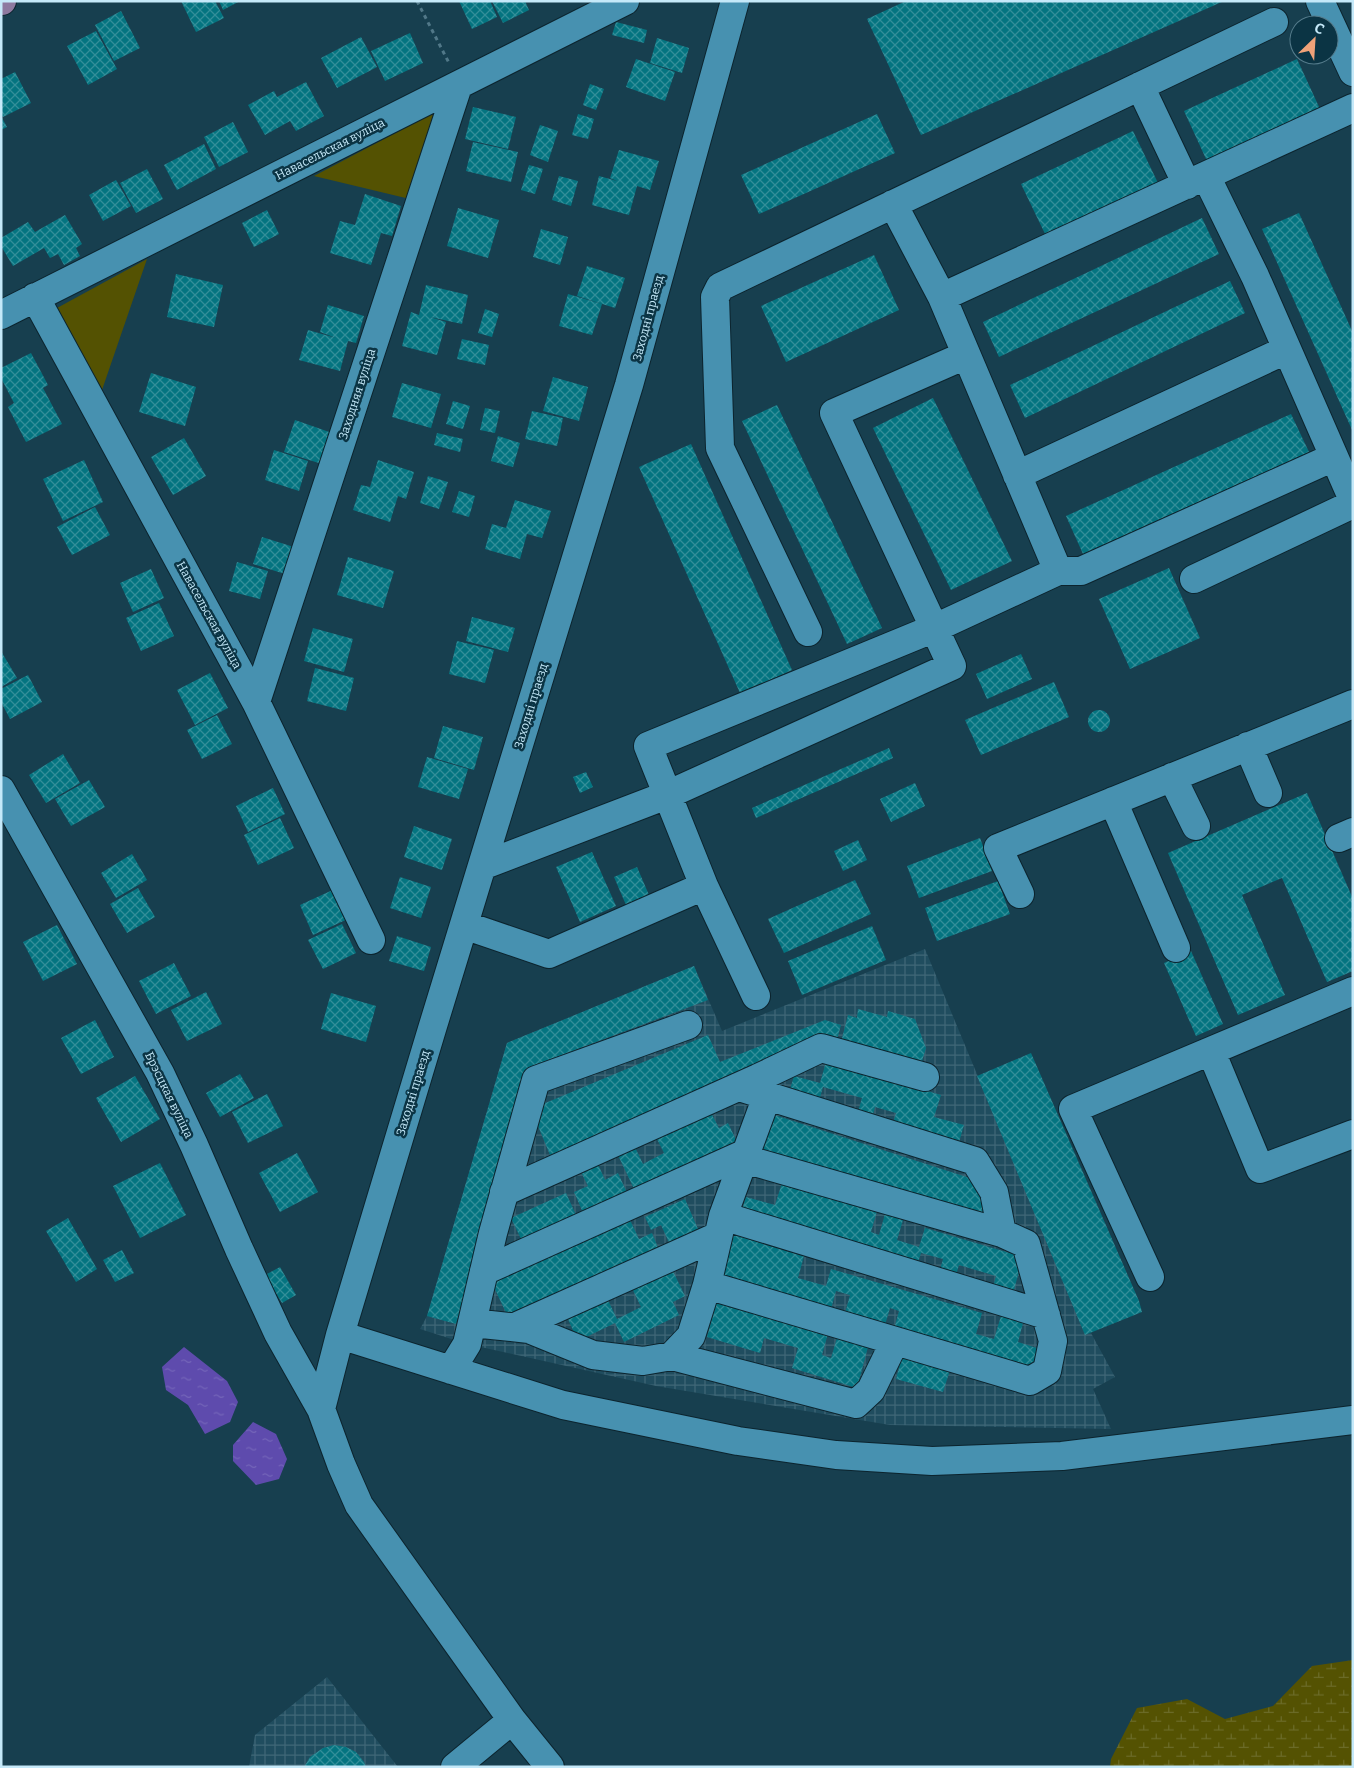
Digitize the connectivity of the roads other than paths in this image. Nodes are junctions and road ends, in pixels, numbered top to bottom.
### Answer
1 (625, 1) edge
2 (735, 1) edge
3 (1320, 1) edge
4 (1274, 22) dead end
5 (1353, 72) edge
6 (459, 85) junction
7 (1140, 86) junction
8 (1353, 108) edge
9 (1197, 181) junction
10 (893, 204) junction
11 (35, 297) junction
12 (942, 297) junction
13 (1, 315) edge
14 (1286, 350) junction
15 (966, 355) junction
16 (1334, 457) junction
17 (1017, 475) junction
18 (1353, 500) edge
19 (1353, 504) edge
20 (1058, 571) junction
21 (1194, 579) dead end
22 (935, 628) junction
23 (808, 632) dead end
24 (256, 702) junction
25 (1353, 704) edge
26 (1248, 746) junction
27 (1172, 777) junction
28 (1, 790) edge
29 (1268, 793) dead end
30 (667, 795) junction
31 (1113, 801) junction
32 (1196, 826) dead end
33 (482, 866) junction
34 (704, 886) junction
35 (1020, 894) dead end
36 (464, 925) junction
37 (371, 940) dead end
38 (1176, 948) dead end
39 (756, 996) dead end
40 (1351, 997) edge
41 (688, 1025) dead end
42 (1211, 1051) junction
43 (925, 1077) dead end
44 (739, 1087) junction
45 (766, 1096) junction
46 (1353, 1134) edge
47 (745, 1156) junction
48 (504, 1192) junction
49 (721, 1226) junction
50 (1002, 1232) junction
51 (484, 1271) junction
52 (1150, 1277) dead end
53 (707, 1285) junction
54 (1046, 1315) junction
55 (472, 1322) junction
56 (515, 1327) junction
57 (340, 1335) junction
58 (895, 1341) junction
59 (672, 1356) junction
60 (450, 1370) junction
61 (321, 1408) junction
62 (1353, 1420) edge
63 (512, 1720) junction
64 (455, 1767) edge
65 (550, 1767) edge

1 - 6 street, Навасельская вуліца
2 - 33 street, Заходні праезд
3 - 5 street
4 - 7 street
6 - 11 street, Навасельская вуліца
6 - 24 street, Заходняя вуліца
7 - 9 street
7 - 10 street
8 - 9 street
9 - 12 street
9 - 14 street
10 - 12 street
10 - 23 street
11 - 13 street, Навасельская вуліца
11 - 24 street, Навасельская вуліца
12 - 15 street
14 - 16 street
14 - 17 street
15 - 17 street
15 - 22 street
16 - 18 street
16 - 20 street
17 - 20 street
19 - 21 street
20 - 22 street
22 - 30 street
22 - 30 street
24 - 37 street, Навасельская вуліца
25 - 26 street
26 - 27 street
26 - 29 street
27 - 31 street
27 - 32 street
28 - 61 street, Брэсцкая вуліца
30 - 33 street
30 - 34 street
31 - 35 street
31 - 38 street
33 - 36 street, Заходні праезд
34 - 36 street
34 - 39 street
36 - 57 street, Заходні праезд
40 - 42 street
41 - 48 street
42 - 46 street
42 - 52 street
43 - 44 street
44 - 45 street
44 - 48 street
45 - 47 street
45 - 50 street
47 - 49 street
47 - 50 street
47 - 51 street
48 - 51 street
49 - 53 street
49 - 54 street
49 - 56 street
50 - 54 street
51 - 55 street
53 - 58 street
53 - 59 street
54 - 58 street
55 - 56 street
55 - 60 street
56 - 59 street
57 - 60 street
57 - 61 street, Заходні праезд
58 - 59 street
60 - 62 street
61 - 63 street, Брэсцкая вуліца
63 - 64 street
63 - 65 street, Брэсцкая вуліца

